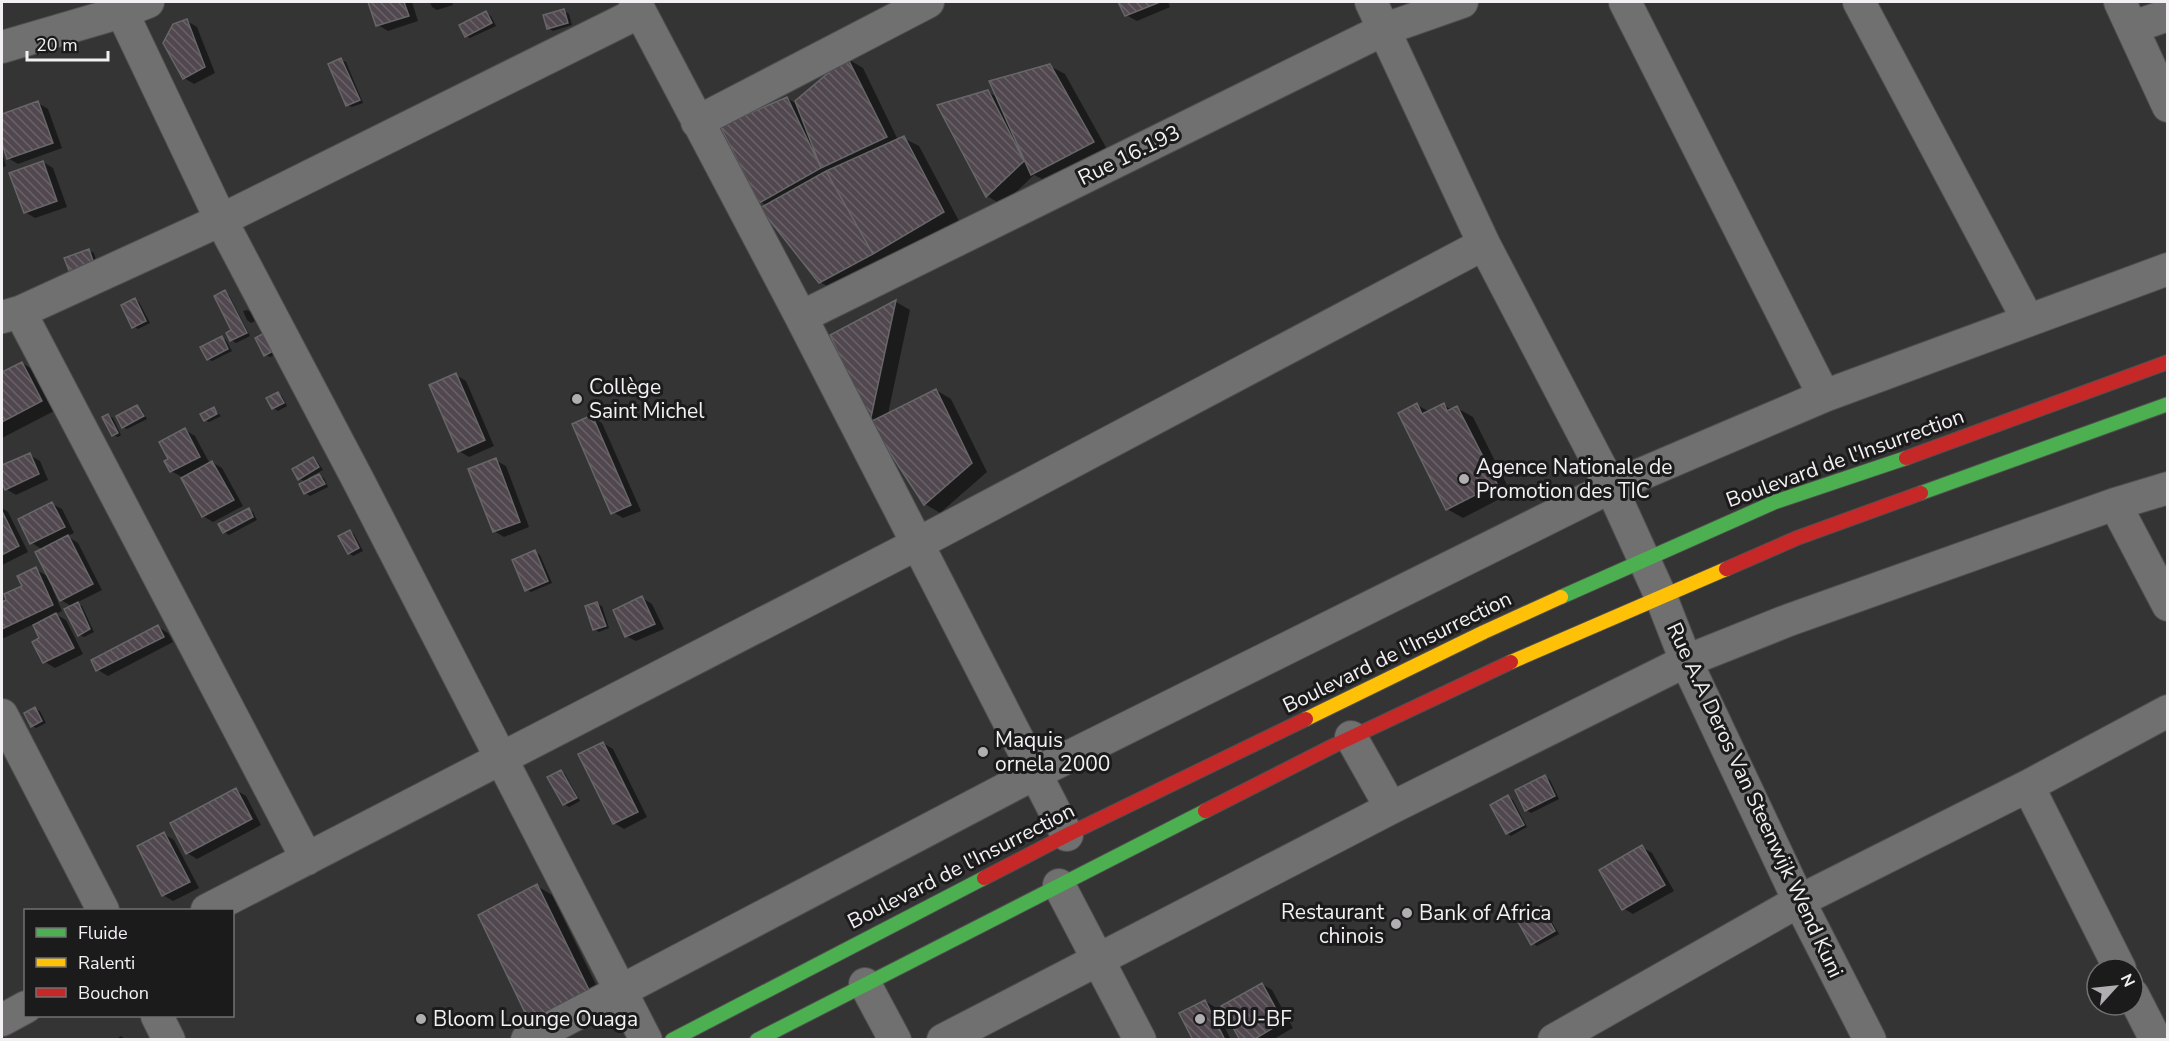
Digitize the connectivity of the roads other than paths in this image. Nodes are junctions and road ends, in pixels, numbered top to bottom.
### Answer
1 (928, 2) edge
2 (1462, 2) edge
3 (1625, 2) edge
4 (1859, 2) edge
5 (135, 7) edge
6 (637, 7) edge
7 (2126, 14) edge
8 (1378, 15) edge
9 (2168, 15) edge
10 (2, 46) edge
11 (2168, 106) edge
12 (697, 122) junction
13 (221, 220) junction
14 (1484, 244) junction
15 (2168, 269) edge
16 (11, 315) edge
17 (801, 317) junction
18 (2028, 320) junction
19 (2168, 362) edge
20 (1824, 396) junction
21 (2168, 404) edge
22 (1611, 487) junction
23 (2168, 488) edge
24 (2115, 504) junction
25 (917, 544) junction
26 (1643, 560) junction
27 (1660, 597) junction
28 (2168, 605) edge
29 (1686, 661) junction
30 (2168, 711) edge
31 (2, 715) edge
32 (1351, 737) junction
33 (501, 759) junction
34 (1036, 773) junction
35 (2028, 786) junction
36 (1391, 808) junction
37 (1066, 835) junction
38 (306, 859) junction
39 (1059, 885) junction
40 (1799, 901) junction
41 (102, 909) edge
42 (209, 909) edge
43 (2114, 957) edge
44 (1098, 959) junction
45 (865, 984) junction
46 (620, 991) junction
47 (24, 1008) edge
48 (158, 1017) edge
49 (2144, 1017) edge
50 (2, 1020) edge
51 (1596, 1029) edge
52 (170, 1040) edge
53 (527, 1040) edge
54 (645, 1040) edge
55 (672, 1040) edge
56 (757, 1040) edge
57 (895, 1040) edge
58 (943, 1040) edge
59 (1140, 1040) edge
60 (1554, 1040) edge
61 (1870, 1040) edge
62 (2156, 1040) edge

1 - 12 street
2 - 8 street, Rue 16.193
3 - 20 street
4 - 18 street
5 - 10 street
5 - 13 street
6 - 12 street
6 - 13 street
7 - 9 street
7 - 11 street
8 - 14 street, Rue A.A Deros Van Steenwijk Wend Kuni
8 - 17 street, Rue 16.193
12 - 17 street
13 - 16 street
13 - 33 street
14 - 22 street, Rue A.A Deros Van Steenwijk Wend Kuni
14 - 25 street
15 - 18 street
16 - 38 street
17 - 25 street
18 - 20 street
19 - 26 main road, Boulevard de l'Insurrection
20 - 22 street
21 - 27 main road
22 - 26 street, Rue A.A Deros Van Steenwijk Wend Kuni
22 - 34 street
23 - 24 street
24 - 28 street
24 - 29 street
25 - 33 street
25 - 34 street
26 - 27 street, Rue A.A Deros Van Steenwijk Wend Kuni
26 - 37 main road, Boulevard de l'Insurrection
27 - 29 street, Rue A.A Deros Van Steenwijk Wend Kuni
27 - 32 main road
29 - 36 street
29 - 40 street, Rue A.A Deros Van Steenwijk Wend Kuni
30 - 35 street
31 - 41 street
32 - 36 street
32 - 39 main road
33 - 38 street
33 - 46 street
34 - 37 street
34 - 46 street
35 - 40 street
35 - 43 street
36 - 44 street
37 - 55 main road, Boulevard de l'Insurrection
38 - 42 street
39 - 44 street
39 - 45 main road
40 - 51 street
40 - 61 street, Rue A.A Deros Van Steenwijk Wend Kuni
44 - 58 street
44 - 59 street
45 - 56 main road
45 - 57 street
46 - 53 street
46 - 54 street
47 - 50 street
48 - 52 street
49 - 62 street
51 - 60 street

